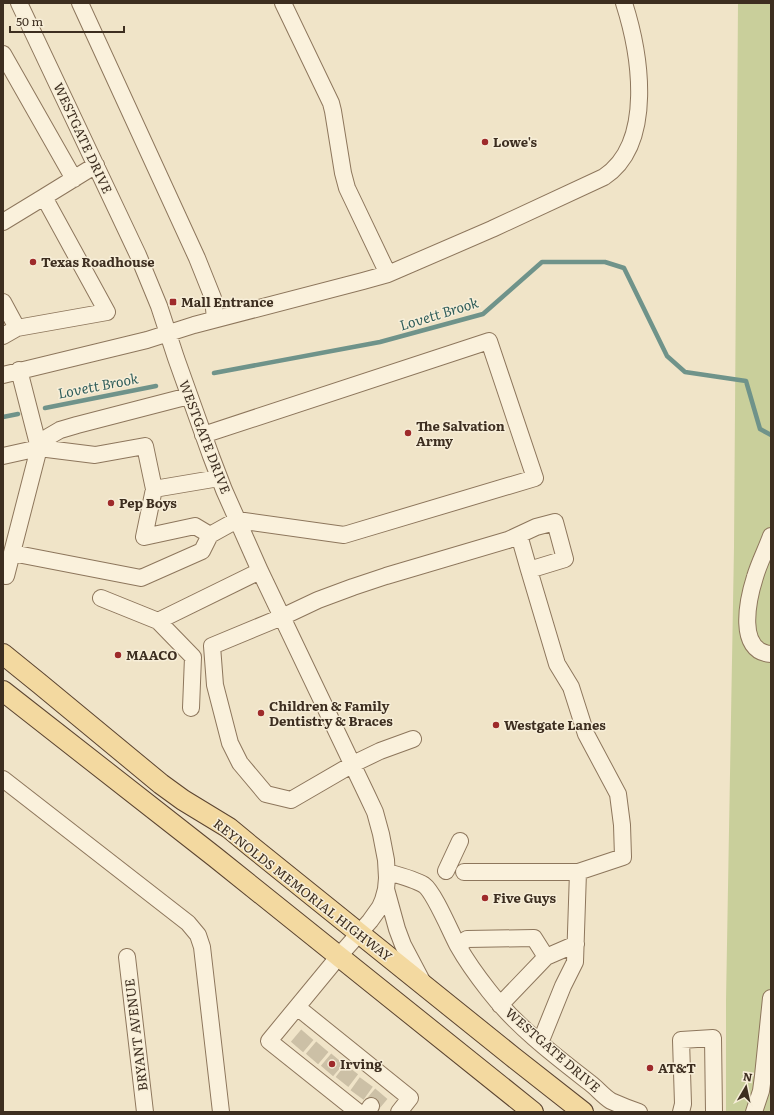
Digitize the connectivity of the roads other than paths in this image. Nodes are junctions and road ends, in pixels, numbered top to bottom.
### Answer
1 (19, 3) edge
2 (80, 3) edge
3 (283, 3) edge
4 (624, 3) edge
5 (3, 54) edge
6 (96, 165) junction
7 (74, 179) junction
8 (44, 197) junction
9 (3, 222) edge
10 (388, 274) junction
11 (3, 302) edge
12 (215, 319) junction
13 (17, 328) junction
14 (168, 334) junction
15 (3, 336) edge
16 (19, 370) junction
17 (3, 375) edge
18 (189, 396) junction
19 (203, 435) junction
20 (39, 448) junction
21 (3, 456) edge
22 (219, 478) junction
23 (154, 489) junction
24 (237, 520) junction
25 (210, 535) junction
26 (519, 535) junction
27 (771, 536) edge
28 (12, 554) junction
29 (529, 570) junction
30 (260, 571) junction
31 (6, 576) dead end
32 (101, 598) dead end
33 (282, 617) junction
34 (158, 621) junction
35 (3, 654) edge
36 (771, 654) edge
37 (3, 691) edge
38 (191, 708) dead end
39 (413, 739) dead end
40 (352, 764) junction
41 (3, 779) edge
42 (460, 841) dead end
43 (446, 871) dead end
44 (387, 872) junction
45 (464, 872) dead end
46 (578, 872) junction
47 (386, 889) junction
48 (359, 933) junction
49 (576, 944) junction
50 (458, 945) junction
51 (339, 956) junction
52 (546, 957) junction
53 (126, 958) dead end
54 (425, 986) junction
55 (771, 998) edge
56 (500, 1005) junction
57 (297, 1008) junction
58 (540, 1043) junction
59 (360, 1106) edge
60 (526, 1109) edge
61 (144, 1112) edge
62 (221, 1112) edge
63 (399, 1112) edge
64 (583, 1112) edge
65 (639, 1112) edge
66 (681, 1112) edge
67 (714, 1112) edge
68 (754, 1112) edge

1 - 6 street, WESTGATE DRIVE
2 - 12 street
3 - 10 street
4 - 10 street
5 - 7 street
6 - 7 street
6 - 14 street, WESTGATE DRIVE
7 - 8 street
8 - 9 street
8 - 13 street
10 - 12 street
11 - 13 street
12 - 14 street
13 - 15 street
14 - 16 street
14 - 18 street, WESTGATE DRIVE
16 - 17 street
16 - 20 street
18 - 19 street, WESTGATE DRIVE
18 - 20 street
19 - 22 street, WESTGATE DRIVE
19 - 24 street
20 - 21 street
20 - 23 street
20 - 28 street
22 - 23 street
22 - 24 street, WESTGATE DRIVE
23 - 25 street
24 - 25 street
24 - 30 street, WESTGATE DRIVE
25 - 28 street
26 - 29 street
26 - 29 street
26 - 33 street
27 - 36 street
28 - 31 street
29 - 46 street
30 - 33 street, WESTGATE DRIVE
30 - 34 street
32 - 34 street
33 - 40 street, WESTGATE DRIVE
33 - 40 street
34 - 38 street
35 - 48 main road, REYNOLDS MEMORIAL HIGHWAY
37 - 51 main road
39 - 40 street
40 - 44 street, WESTGATE DRIVE
41 - 62 street
42 - 43 street
44 - 47 street, WESTGATE DRIVE
44 - 50 street, WESTGATE DRIVE
45 - 46 street
46 - 49 street
47 - 48 street, WESTGATE DRIVE
47 - 54 street
48 - 51 street, WESTGATE DRIVE
48 - 54 main road, REYNOLDS MEMORIAL HIGHWAY
49 - 52 street
49 - 58 street
50 - 52 street
50 - 56 street, WESTGATE DRIVE
51 - 57 street, WESTGATE DRIVE
51 - 60 main road
52 - 56 street
53 - 61 street, BRYANT AVENUE
54 - 64 main road, REYNOLDS MEMORIAL HIGHWAY
55 - 68 street
56 - 58 street, WESTGATE DRIVE
57 - 59 street, WESTGATE DRIVE
57 - 63 street
58 - 65 street, WESTGATE DRIVE
66 - 67 street

